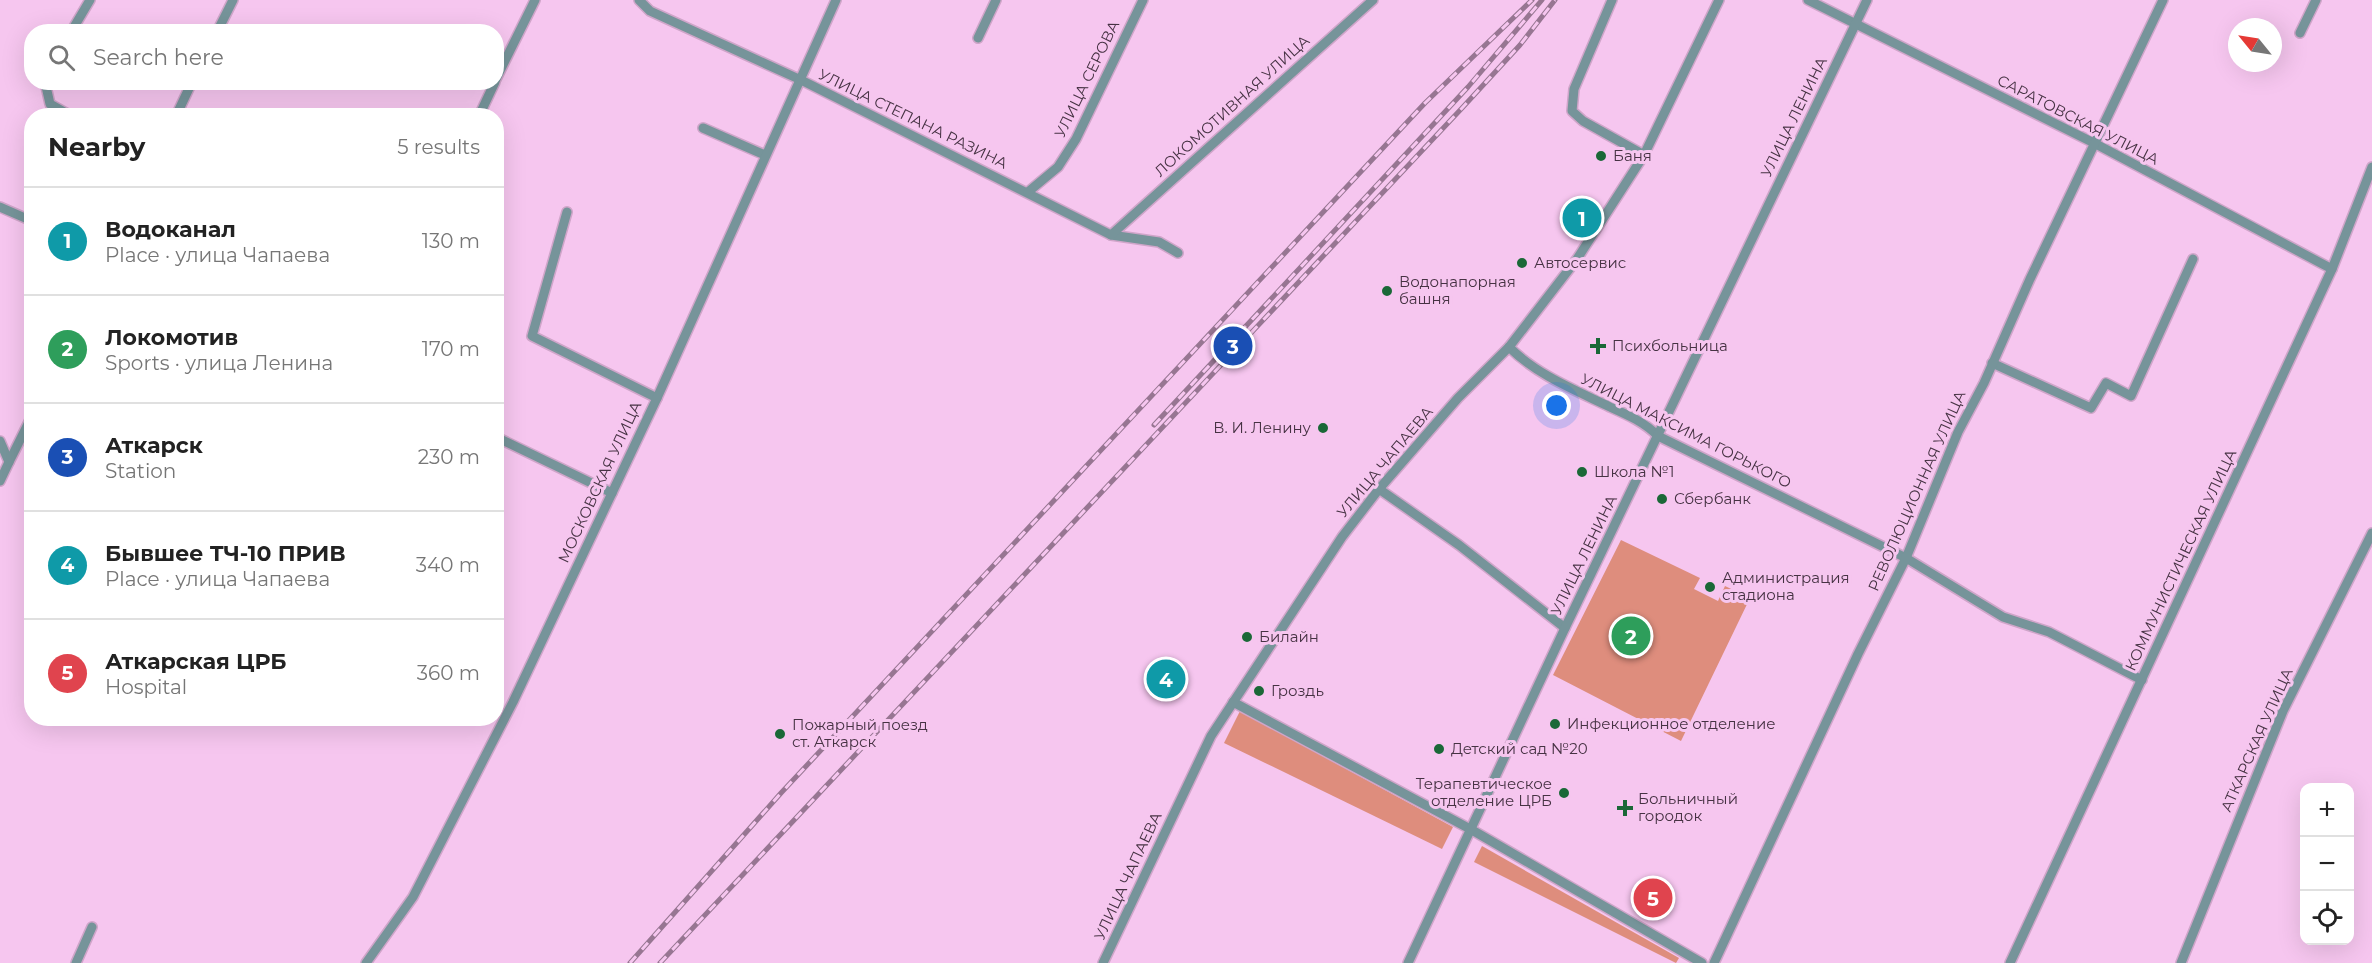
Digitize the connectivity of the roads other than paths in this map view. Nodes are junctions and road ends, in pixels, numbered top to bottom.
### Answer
1 (90, 0) edge
2 (233, 0) edge
3 (535, 0) edge
4 (639, 0) edge
5 (836, 0) edge
6 (996, 0) edge
7 (1143, 0) edge
8 (1373, 0) edge
9 (1612, 0) edge
10 (1719, 0) edge
11 (1808, 0) edge
12 (1867, 0) edge
13 (2163, 0) edge
14 (2316, 0) edge
15 (76, 24) edge
16 (222, 24) edge
17 (1855, 25) junction
18 (2300, 33) dead end
19 (978, 38) dead end
20 (504, 64) edge
21 (801, 80) junction
22 (47, 90) edge
23 (188, 90) edge
24 (492, 90) edge
25 (57, 108) edge
26 (180, 108) edge
27 (483, 108) edge
28 (703, 128) dead end
29 (2094, 143) junction
30 (765, 155) junction
31 (1644, 155) junction
32 (2372, 167) edge
33 (1028, 192) junction
34 (0, 207) edge
35 (567, 212) dead end
36 (24, 218) edge
37 (1111, 235) junction
38 (1178, 253) dead end
39 (2193, 259) dead end
40 (2332, 269) junction
41 (1509, 347) junction
42 (1992, 363) junction
43 (657, 398) junction
44 (24, 432) edge
45 (1658, 436) junction
46 (0, 441) edge
47 (504, 441) edge
48 (9, 462) junction
49 (0, 481) edge
50 (1379, 489) junction
51 (612, 493) junction
52 (2372, 533) edge
53 (1906, 558) junction
54 (1565, 628) junction
55 (2142, 680) junction
56 (1233, 702) junction
57 (504, 720) edge
58 (501, 726) edge
59 (1472, 830) junction
60 (92, 927) dead end
61 (76, 963) edge
62 (366, 963) edge
63 (1103, 963) edge
64 (1408, 963) edge
65 (1702, 963) edge
66 (1714, 963) edge
67 (2010, 963) edge
68 (2181, 963) edge

1 - 15 street
2 - 16 street
3 - 20 street
4 - 21 street, УЛИЦА СТЕПАНА РАЗИНА
5 - 21 street, МОСКОВСКАЯ УЛИЦА
6 - 19 street
7 - 33 street, УЛИЦА СЕРОВА
8 - 37 street, ЛОКОМОТИВНАЯ УЛИЦА
9 - 31 street
10 - 31 street, УЛИЦА ЧАПАЕВА
11 - 17 street, САРАТОВСКАЯ УЛИЦА
12 - 17 street, УЛИЦА ЛЕНИНА
13 - 29 street, РЕВОЛЮЦИОННАЯ УЛИЦА
14 - 18 street
17 - 29 street, САРАТОВСКАЯ УЛИЦА
17 - 45 street, УЛИЦА ЛЕНИНА
21 - 30 street, МОСКОВСКАЯ УЛИЦА
21 - 33 street, УЛИЦА СТЕПАНА РАЗИНА
22 - 25 street
23 - 26 street
24 - 27 street
28 - 30 street
29 - 40 street, САРАТОВСКАЯ УЛИЦА
29 - 42 street, РЕВОЛЮЦИОННАЯ УЛИЦА
30 - 43 street, МОСКОВСКАЯ УЛИЦА
31 - 41 street, УЛИЦА ЧАПАЕВА
32 - 40 street, КОММУНИСТИЧЕСКАЯ УЛИЦА
33 - 37 street, УЛИЦА СТЕПАНА РАЗИНА
34 - 36 street
35 - 43 street
37 - 38 street, УЛИЦА СТЕПАНА РАЗИНА
39 - 42 street
40 - 55 street, КОММУНИСТИЧЕСКАЯ УЛИЦА
41 - 45 street, УЛИЦА МАКСИМА ГОРЬКОГО
41 - 50 street, УЛИЦА ЧАПАЕВА
42 - 53 street, РЕВОЛЮЦИОННАЯ УЛИЦА
43 - 51 street, МОСКОВСКАЯ УЛИЦА
44 - 48 street
45 - 53 street, УЛИЦА МАКСИМА ГОРЬКОГО
45 - 54 street, УЛИЦА ЛЕНИНА
46 - 48 street
47 - 51 street
48 - 49 street
50 - 54 street
50 - 56 street, УЛИЦА ЧАПАЕВА
51 - 57 street, МОСКОВСКАЯ УЛИЦА
52 - 68 street, АТКАРСКАЯ УЛИЦА
53 - 55 street, УЛИЦА МАКСИМА ГОРЬКОГО
53 - 66 street, РЕВОЛЮЦИОННАЯ УЛИЦА
54 - 59 street, УЛИЦА ЛЕНИНА
55 - 67 street, КОММУНИСТИЧЕСКАЯ УЛИЦА
56 - 59 street
56 - 63 street, УЛИЦА ЧАПАЕВА
58 - 62 street, МОСКОВСКАЯ УЛИЦА
59 - 64 street, УЛИЦА ЛЕНИНА
59 - 65 street
60 - 61 street

